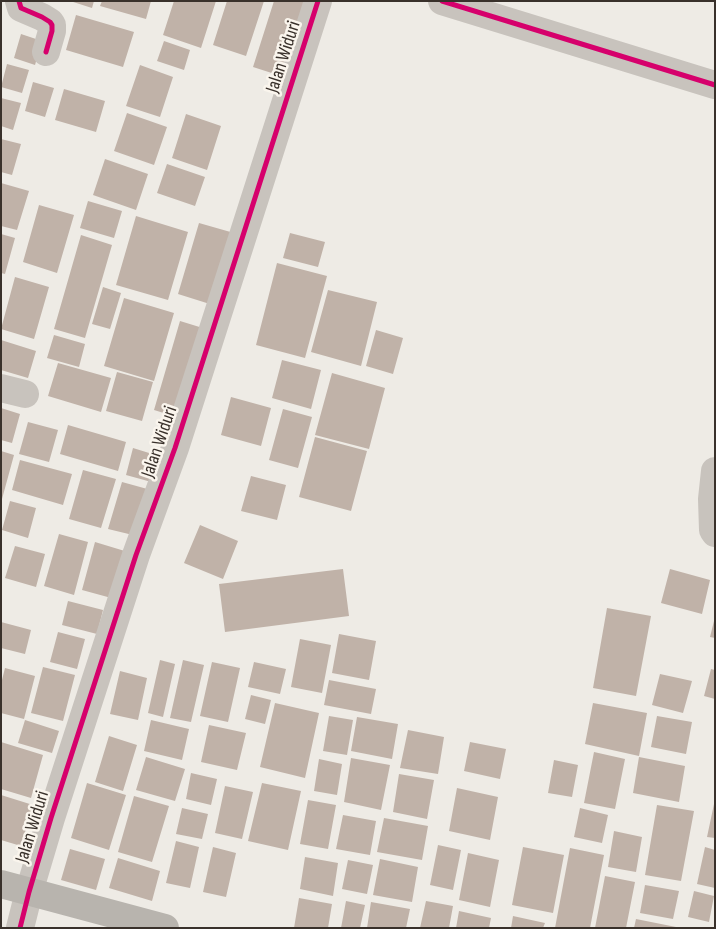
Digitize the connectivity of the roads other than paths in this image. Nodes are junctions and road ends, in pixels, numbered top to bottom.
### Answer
1 (19, 1) edge
2 (318, 1) edge
3 (442, 1) edge
4 (46, 52) dead end
5 (715, 85) edge
6 (715, 471) edge
7 (715, 533) edge
8 (1, 884) edge
9 (28, 892) junction
10 (20, 928) edge
11 (165, 928) edge

1 - 4 street
2 - 9 street, Jalan Widuri
3 - 5 street
6 - 7 street
8 - 9 main road
9 - 10 street, Jalan Widuri
9 - 11 main road

